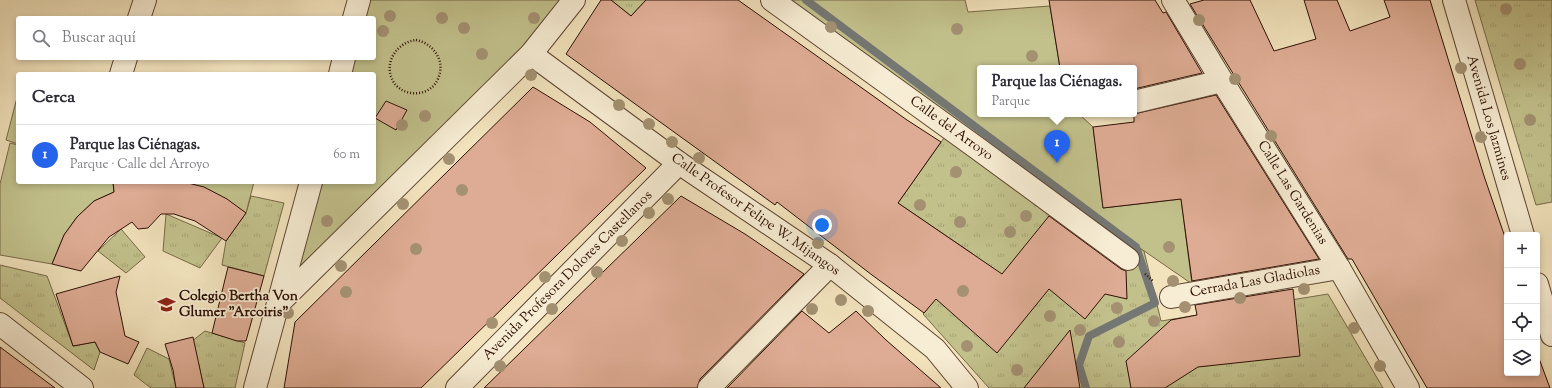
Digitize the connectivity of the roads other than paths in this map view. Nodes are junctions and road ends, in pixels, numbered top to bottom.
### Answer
1 (145, 0) edge
2 (359, 0) edge
3 (574, 0) edge
4 (772, 0) edge
5 (1173, 0) edge
6 (1454, 0) edge
7 (140, 16) edge
8 (355, 16) edge
9 (531, 54) junction
10 (125, 60) edge
11 (344, 60) edge
12 (122, 72) edge
13 (340, 72) edge
14 (1222, 82) junction
15 (1137, 101) edge
16 (679, 163) junction
17 (310, 184) edge
18 (1522, 232) edge
19 (1128, 259) road end
20 (830, 265) junction
21 (1339, 268) junction
22 (1540, 294) edge
23 (1171, 297) road end
24 (279, 303) junction
25 (0, 324) edge
26 (1552, 335) edge
27 (82, 388) edge
28 (256, 388) edge
29 (457, 388) edge
30 (708, 388) edge
31 (967, 388) edge
32 (1408, 388) edge

1 - 7 street
2 - 8 street
3 - 9 street
4 - 19 street, Calle del Arroyo
5 - 14 street, Calle Las Gardenias
6 - 18 street, Avenida Los Jazmines
9 - 16 street, Calle Profesor Felipe W. Mijangos
9 - 24 street
10 - 12 street
11 - 13 street
14 - 15 street
14 - 21 street, Calle Las Gardenias
16 - 20 street, Calle Profesor Felipe W. Mijangos
16 - 29 street, Avenida Profesora Dolores Castellanos
17 - 24 street
20 - 30 street
20 - 31 street, Calle Profesor Felipe W. Mijangos
21 - 23 street, Cerrada Las Gladiolas
21 - 32 street, Calle Las Gardenias
22 - 26 street
24 - 28 street
25 - 27 street

